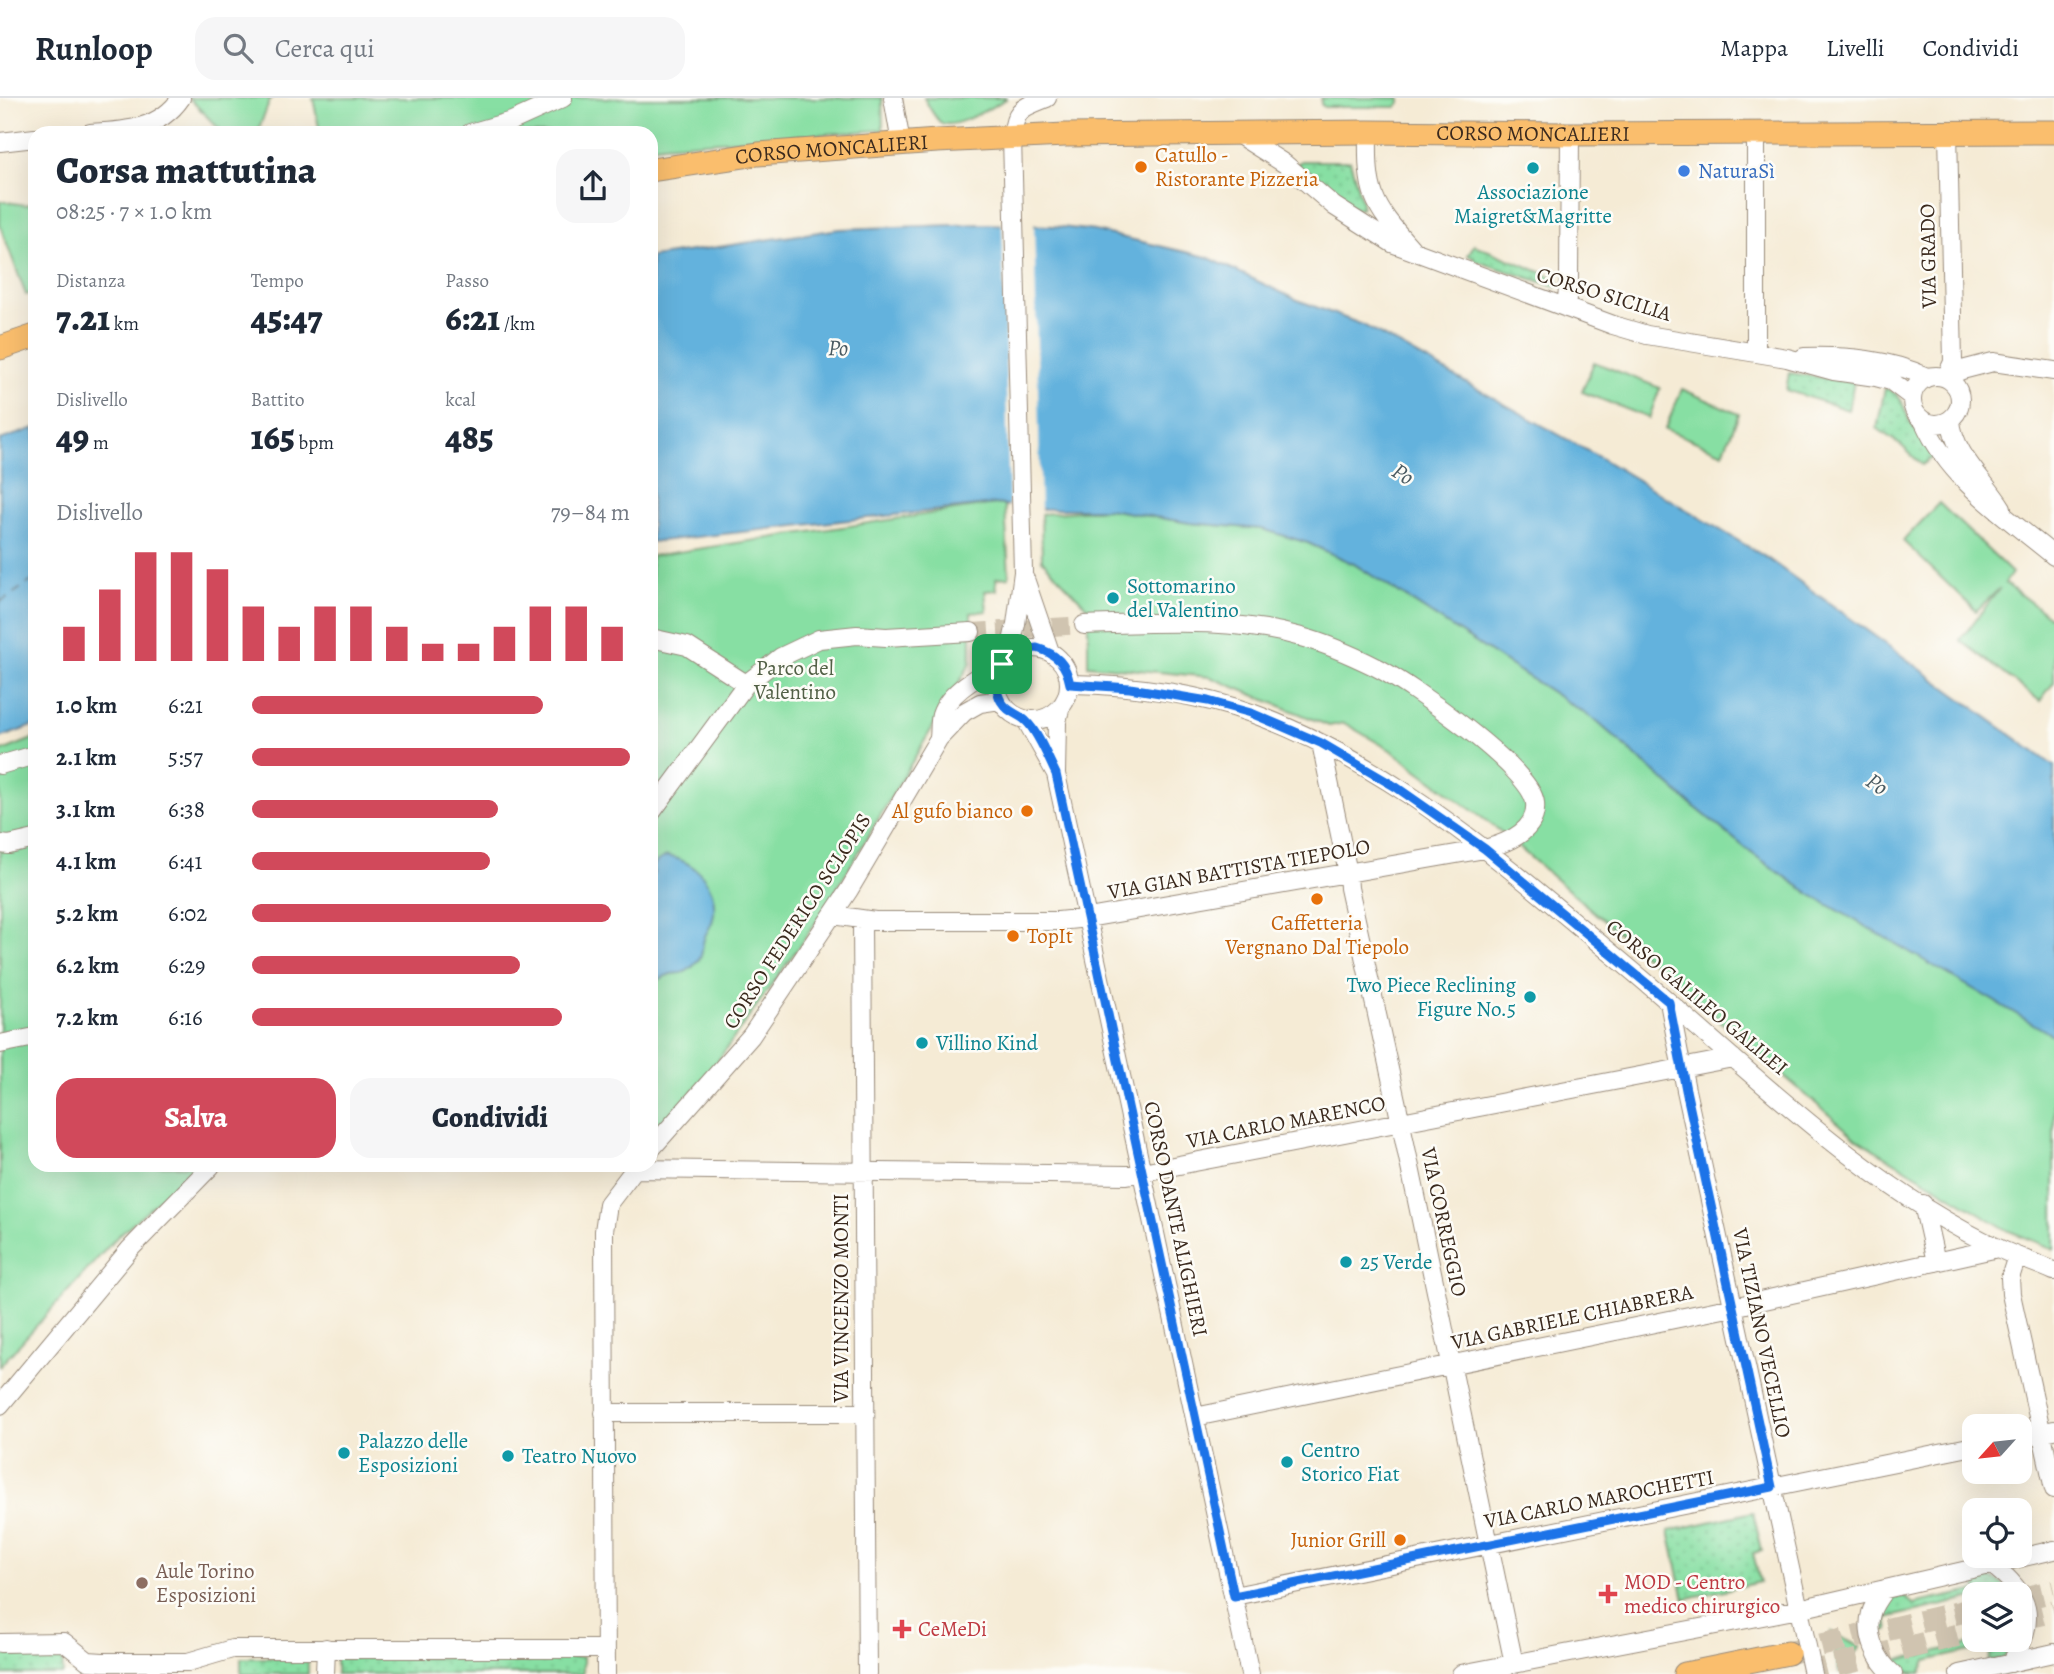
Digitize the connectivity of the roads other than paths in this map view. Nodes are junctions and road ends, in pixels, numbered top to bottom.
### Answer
1 (181, 98) edge
2 (563, 98) edge
3 (893, 98) edge
4 (1048, 98) edge
5 (148, 126) edge
6 (494, 126) edge
7 (1368, 132) junction
8 (1948, 132) junction
9 (2054, 132) edge
10 (1756, 133) junction
11 (1570, 134) junction
12 (1239, 135) junction
13 (1012, 137) junction
14 (28, 139) edge
15 (0, 142) edge
16 (901, 143) junction
17 (658, 169) edge
18 (1413, 250) junction
19 (1566, 308) junction
20 (28, 338) edge
21 (0, 348) edge
22 (1756, 353) junction
23 (1787, 358) junction
24 (2054, 371) edge
25 (1927, 377) junction
26 (1946, 377) junction
27 (1912, 397) junction
28 (1951, 420) junction
29 (1924, 422) junction
30 (2008, 517) junction
31 (2054, 556) edge
32 (1023, 572) junction
33 (1084, 625) tunnel mouth
34 (971, 632) tunnel mouth
35 (658, 640) edge
36 (1049, 652) junction
37 (1006, 660) junction
38 (746, 684) junction
39 (1070, 684) junction
40 (1000, 700) junction
41 (1060, 709) junction
42 (1026, 720) junction
43 (939, 738) junction
44 (1321, 743) junction
45 (28, 757) edge
46 (0, 765) edge
47 (1056, 774) junction
48 (658, 803) edge
49 (28, 841) edge
50 (0, 844) edge
51 (1485, 849) junction
52 (1348, 873) junction
53 (833, 915) junction
54 (1088, 918) junction
55 (862, 921) junction
56 (1669, 1002) junction
57 (28, 1038) edge
58 (0, 1044) edge
59 (1733, 1058) junction
60 (1681, 1068) junction
61 (1400, 1123) junction
62 (658, 1141) edge
63 (658, 1168) edge
64 (205, 1172) edge
65 (631, 1172) edge
66 (863, 1172) junction
67 (1143, 1172) junction
68 (1923, 1204) junction
69 (1998, 1248) junction
70 (2017, 1256) junction
71 (1936, 1262) junction
72 (2054, 1271) edge
73 (1733, 1307) junction
74 (1451, 1365) junction
75 (0, 1405) edge
76 (604, 1413) junction
77 (865, 1413) junction
78 (1195, 1417) junction
79 (2048, 1431) edge
80 (1962, 1448) edge
81 (1772, 1487) junction
82 (2054, 1489) edge
83 (1488, 1544) junction
84 (2054, 1550) edge
85 (2032, 1555) edge
86 (1974, 1568) edge
87 (1996, 1568) edge
88 (1885, 1589) junction
89 (1234, 1596) junction
90 (1799, 1609) junction
91 (0, 1643) edge
92 (326, 1648) junction
93 (606, 1649) junction
94 (1788, 1653) tunnel mouth
95 (2054, 1653) edge
96 (2011, 1663) junction
97 (1514, 1664) junction
98 (325, 1674) edge
99 (606, 1674) edge
100 (867, 1674) edge
101 (1251, 1674) edge
102 (1461, 1674) edge
103 (1685, 1674) edge
104 (1813, 1674) edge
105 (1893, 1674) edge
106 (1959, 1674) edge

1 - 5 street
2 - 6 street
3 - 16 street
4 - 13 street
7 - 11 main road, CORSO MONCALIERI
7 - 12 main road, CORSO MONCALIERI
7 - 18 street, CORSO SICILIA
8 - 9 main road, CORSO MONCALIERI
8 - 10 main road, CORSO MONCALIERI
8 - 26 street, VIA GRADO
10 - 11 main road, CORSO MONCALIERI
10 - 22 street
11 - 19 street
12 - 13 main road, CORSO MONCALIERI
12 - 18 street, CORSO SICILIA
13 - 16 main road, CORSO MONCALIERI
13 - 32 street
14 - 15 street
16 - 17 main road, CORSO MONCALIERI
18 - 19 street, CORSO SICILIA
19 - 22 street, CORSO SICILIA
20 - 21 main road
22 - 23 street, CORSO SICILIA
23 - 25 street, CORSO SICILIA
23 - 27 street, CORSO SICILIA
24 - 26 street
25 - 26 street
25 - 27 street
26 - 28 street
27 - 29 street
28 - 29 street
28 - 30 street
29 - 30 street
30 - 31 street
32 - 36 street
32 - 37 street
33 - 51 street, VIA GIAN BATTISTA TIEPOLO
34 - 38 street
35 - 38 street
36 - 37 street
36 - 39 street
37 - 40 street
37 - 43 street, CORSO FEDERICO SCLOPIS
38 - 48 street
39 - 41 street
39 - 44 street, CORSO GALILEO GALILEI
40 - 42 street
40 - 43 street, CORSO FEDERICO SCLOPIS
41 - 42 street
41 - 47 street, CORSO DANTE ALIGHIERI
42 - 47 street, CORSO DANTE ALIGHIERI
43 - 53 street, CORSO FEDERICO SCLOPIS
44 - 51 street, CORSO GALILEO GALILEI
44 - 52 street
45 - 46 street
47 - 54 street, CORSO DANTE ALIGHIERI
49 - 50 street
51 - 52 street, VIA GIAN BATTISTA TIEPOLO
51 - 56 street, CORSO GALILEO GALILEI
52 - 54 street, VIA GIAN BATTISTA TIEPOLO
52 - 61 street, VIA CORREGGIO
53 - 55 street, VIA GIAN BATTISTA TIEPOLO
53 - 62 street, CORSO FEDERICO SCLOPIS
54 - 55 street, VIA GIAN BATTISTA TIEPOLO
54 - 67 street, CORSO DANTE ALIGHIERI
55 - 66 street, VIA VINCENZO MONTI
56 - 59 street, CORSO GALILEO GALILEI
56 - 60 street, VIA TIZIANO VECELLIO
57 - 58 street
59 - 60 street, VIA CARLO MARENCO
59 - 68 street, CORSO GALILEO GALILEI
60 - 61 street, VIA CARLO MARENCO
60 - 73 street, VIA TIZIANO VECELLIO
61 - 67 street, VIA CARLO MARENCO
61 - 74 street, VIA CORREGGIO
63 - 66 street, VIA CARLO MARENCO
64 - 75 street
65 - 76 street
66 - 67 street, VIA CARLO MARENCO
66 - 77 street, VIA VINCENZO MONTI
67 - 78 street, CORSO DANTE ALIGHIERI
68 - 69 street, CORSO GALILEO GALILEI
68 - 71 street
69 - 70 street, CORSO GALILEO GALILEI
69 - 71 street, VIA GABRIELE CHIABRERA
70 - 72 street, CORSO GALILEO GALILEI
70 - 79 street
71 - 73 street, VIA GABRIELE CHIABRERA
73 - 74 street, VIA GABRIELE CHIABRERA
73 - 81 street, VIA TIZIANO VECELLIO
74 - 78 street, VIA GABRIELE CHIABRERA
74 - 83 street, VIA CORREGGIO
76 - 77 street
76 - 93 street
77 - 100 street, VIA VINCENZO MONTI
78 - 89 street, CORSO DANTE ALIGHIERI
79 - 82 street
80 - 81 street, VIA CARLO MAROCHETTI
81 - 83 street, VIA CARLO MAROCHETTI
81 - 90 street, VIA TIZIANO VECELLIO
83 - 89 street, VIA CARLO MAROCHETTI
83 - 97 street, VIA CORREGGIO
84 - 85 street
86 - 88 street
87 - 96 street
88 - 90 street
88 - 105 street
89 - 101 street, CORSO DANTE ALIGHIERI
90 - 97 street
90 - 104 street, VIA TIZIANO VECELLIO
91 - 92 street
92 - 93 street
92 - 98 street
93 - 99 street
94 - 103 main road
95 - 96 street
96 - 106 street
97 - 102 street

